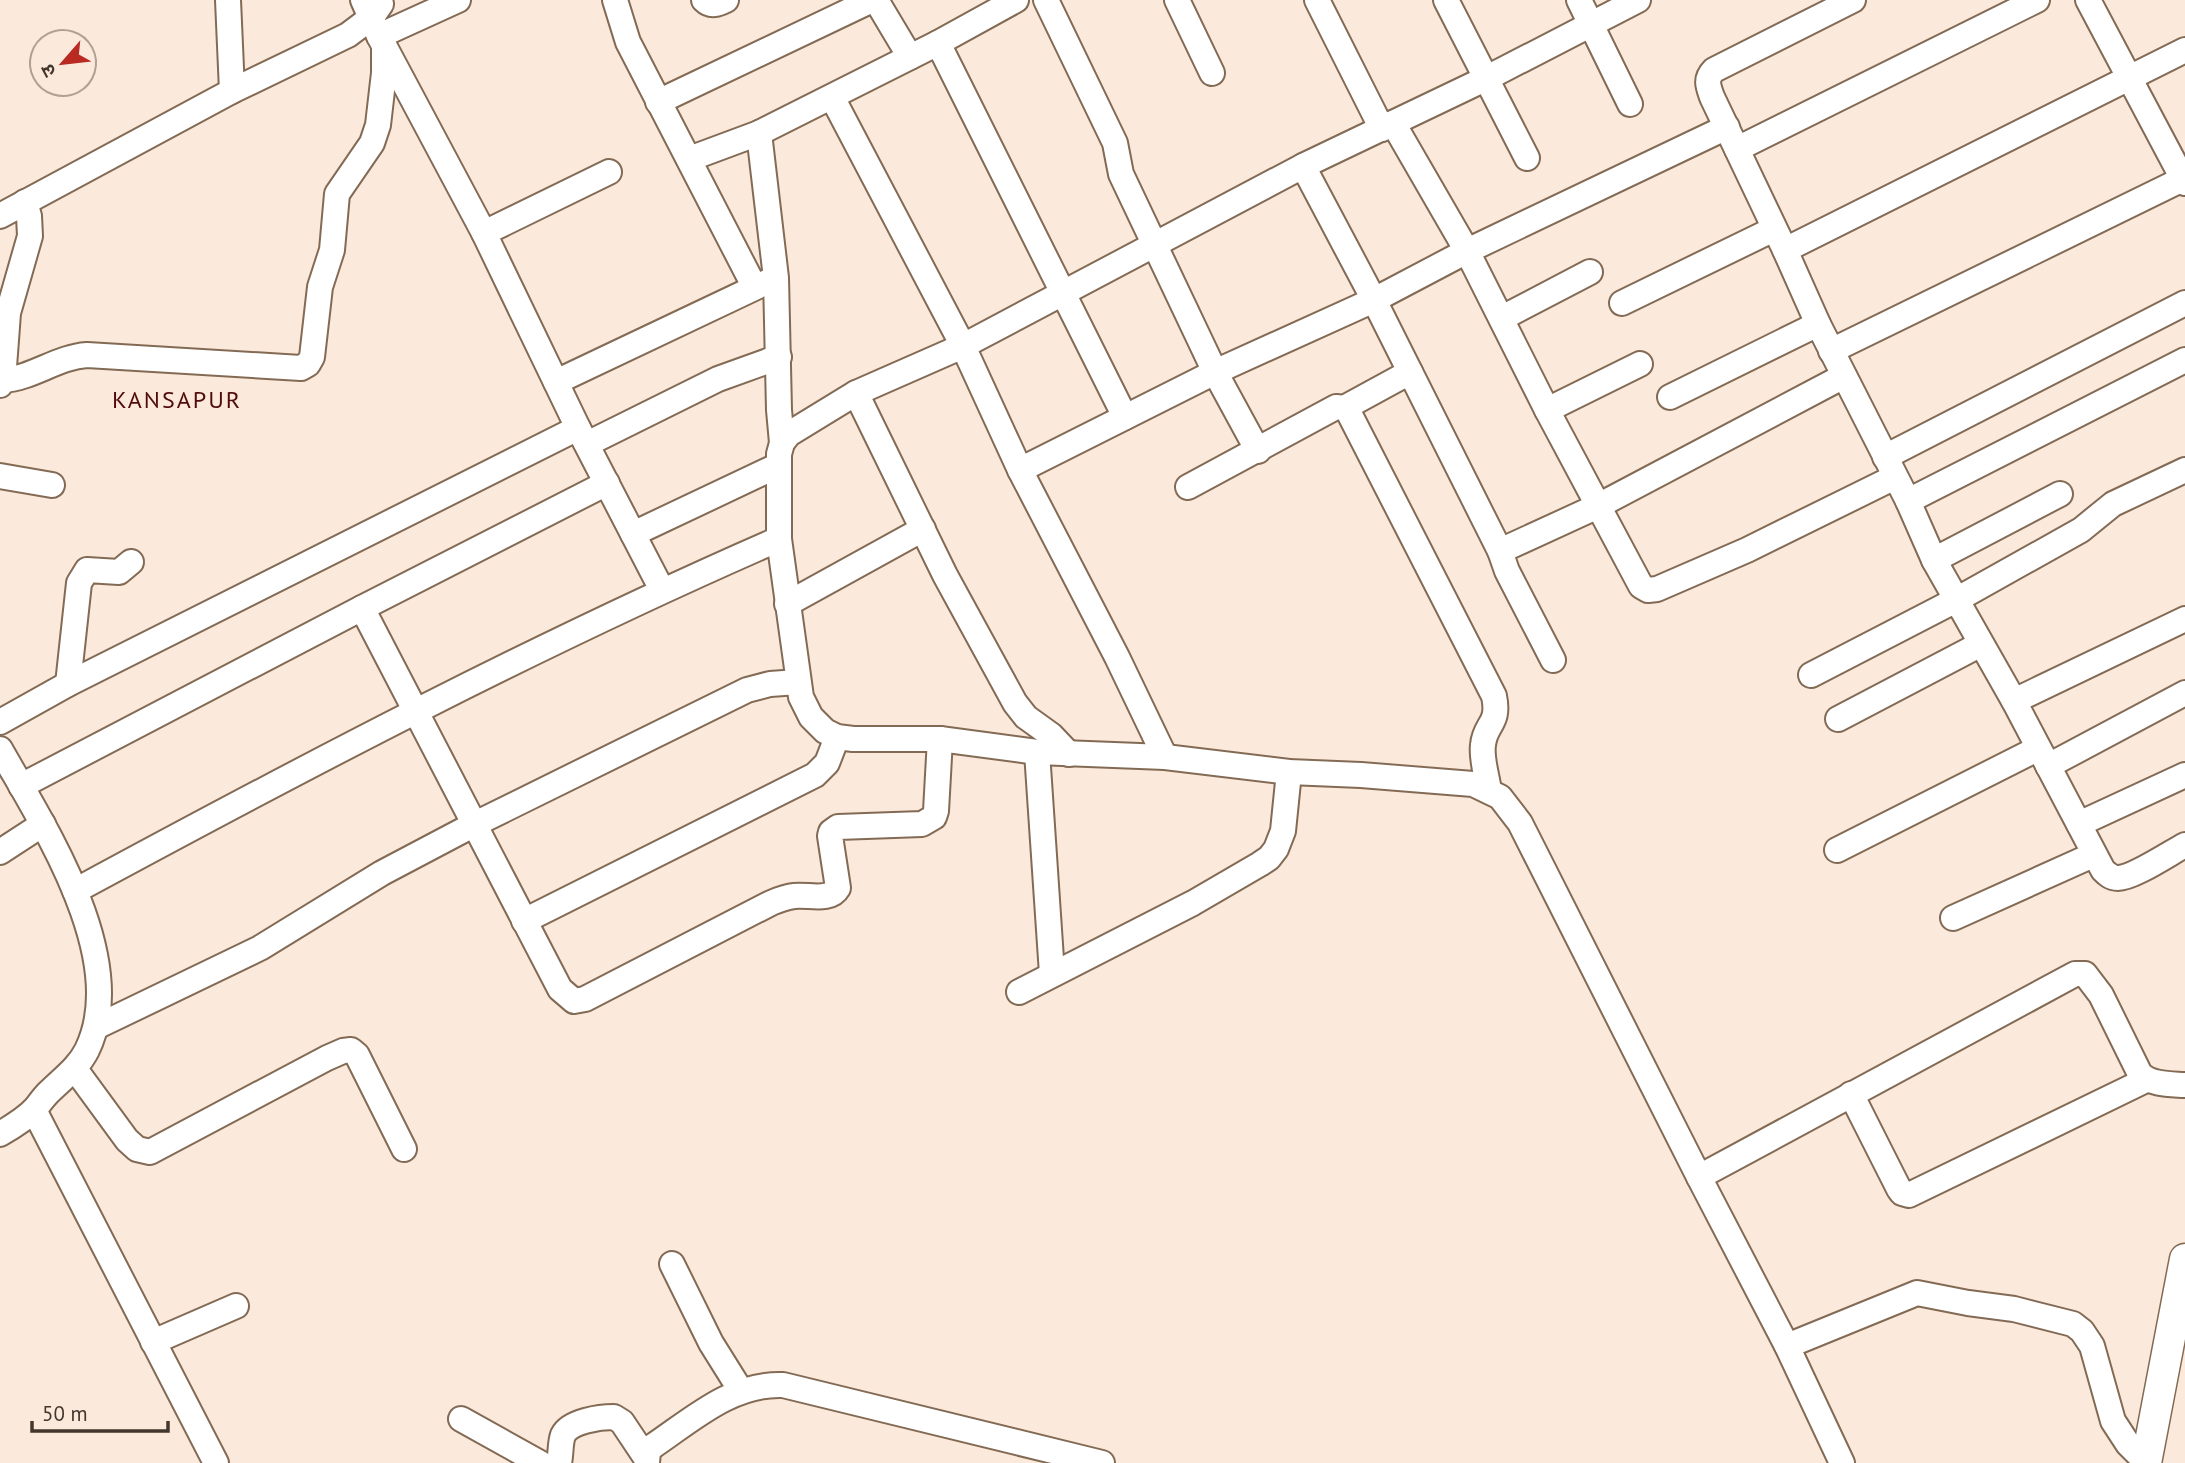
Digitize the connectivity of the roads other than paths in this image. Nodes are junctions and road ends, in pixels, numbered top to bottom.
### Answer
1 (228, 0) edge
2 (458, 0) edge
3 (615, 0) edge
4 (704, 0) edge
5 (726, 0) edge
6 (874, 0) edge
7 (1046, 0) edge
8 (1177, 0) edge
9 (1317, 0) edge
10 (1446, 0) edge
11 (1579, 0) edge
12 (1638, 0) edge
13 (1853, 0) edge
14 (2037, 0) edge
15 (2088, 0) edge
16 (1008, 2) edge
17 (376, 19) edge
18 (1591, 23) junction
19 (937, 43) junction
20 (2185, 50) edge
21 (910, 57) junction
22 (1212, 72) dead end
23 (2130, 77) junction
24 (1487, 78) junction
25 (232, 91) junction
26 (832, 97) junction
27 (658, 102) junction
28 (1630, 104) dead end
29 (1387, 126) junction
30 (760, 134) junction
31 (1732, 138) junction
32 (1527, 158) dead end
33 (690, 159) junction
34 (1303, 166) junction
35 (609, 172) dead end
36 (2184, 180) edge
37 (26, 202) junction
38 (0, 216) edge
39 (484, 233) junction
40 (1780, 239) junction
41 (1156, 244) junction
42 (1467, 251) junction
43 (1590, 272) dead end
44 (765, 282) junction
45 (1064, 292) junction
46 (1374, 300) junction
47 (1622, 303) dead end
48 (2185, 303) edge
49 (1502, 318) junction
50 (1818, 324) junction
51 (963, 346) junction
52 (1831, 351) junction
53 (779, 358) junction
54 (2185, 360) edge
55 (1640, 364) dead end
56 (1215, 372) junction
57 (1410, 372) junction
58 (1844, 376) junction
59 (556, 382) junction
60 (1, 383) edge
61 (856, 393) junction
62 (1670, 397) dead end
63 (1344, 408) junction
64 (1547, 410) junction
65 (1125, 417) junction
66 (583, 436) junction
67 (1258, 451) junction
68 (781, 454) junction
69 (1890, 467) junction
70 (1020, 470) junction
71 (2185, 470) edge
72 (0, 476) edge
73 (607, 483) junction
74 (52, 485) dead end
75 (1188, 487) dead end
76 (2060, 495) dead end
77 (1908, 501) junction
78 (1598, 506) junction
79 (923, 529) junction
80 (633, 534) junction
81 (779, 539) junction
82 (1500, 551) junction
83 (1934, 560) junction
84 (131, 562) dead end
85 (662, 590) junction
86 (1955, 600) junction
87 (787, 604) junction
88 (362, 608) junction
89 (2185, 619) edge
90 (1981, 644) junction
91 (1553, 660) dead end
92 (1811, 675) dead end
93 (798, 682) junction
94 (68, 684) junction
95 (2185, 694) edge
96 (2014, 701) junction
97 (415, 711) junction
98 (1838, 719) dead end
99 (0, 722) edge
100 (837, 737) junction
101 (940, 739) junction
102 (0, 749) edge
103 (1037, 752) junction
104 (1069, 754) junction
105 (1165, 757) junction
106 (2043, 757) junction
107 (1289, 772) junction
108 (2185, 775) edge
109 (21, 786) junction
110 (1489, 791) junction
111 (43, 824) junction
112 (2079, 824) junction
113 (473, 825) junction
114 (2185, 845) edge
115 (1837, 850) dead end
116 (0, 852) edge
117 (2093, 855) junction
118 (75, 891) junction
119 (1954, 918) dead end
120 (524, 921) junction
121 (1052, 974) junction
122 (1019, 992) dead end
123 (96, 1027) junction
124 (75, 1069) junction
125 (2146, 1080) junction
126 (2185, 1085) edge
127 (1851, 1094) junction
128 (34, 1110) junction
129 (0, 1134) edge
130 (404, 1149) dead end
131 (1699, 1177) junction
132 (2185, 1259) edge
133 (672, 1264) dead end
134 (236, 1306) dead end
135 (153, 1342) junction
136 (1787, 1346) junction
137 (741, 1391) junction
138 (461, 1419) dead end
139 (646, 1461) edge
140 (216, 1463) edge
141 (540, 1463) edge
142 (559, 1463) edge
143 (1102, 1463) edge
144 (1842, 1463) edge
145 (2146, 1463) edge

1 - 25 street
2 - 17 street
3 - 27 street
4 - 5 street
6 - 21 street
6 - 27 street
7 - 41 street
8 - 22 street
9 - 29 street
10 - 24 street
11 - 18 street
12 - 18 street
13 - 31 street
14 - 31 street
15 - 23 street
16 - 19 street
17 - 25 street
17 - 39 street
17 - 60 street
18 - 24 street
18 - 28 street
19 - 21 street
19 - 45 street
20 - 23 street
21 - 26 street
23 - 36 street
23 - 40 street
24 - 29 street
24 - 32 street
25 - 37 street
26 - 30 street
26 - 51 street
27 - 33 street
29 - 34 street
29 - 42 street
30 - 33 street
30 - 44 street
31 - 40 street
31 - 42 street
33 - 44 street
34 - 41 street
34 - 46 street
35 - 39 street
36 - 52 street
37 - 38 street
37 - 60 street
39 - 59 street
40 - 47 street
40 - 50 street
41 - 45 street
41 - 56 street
42 - 46 street
42 - 49 street
43 - 49 street
44 - 53 street
44 - 59 street
45 - 51 street
45 - 65 street
46 - 56 street
46 - 57 street
48 - 69 street
49 - 64 street
50 - 52 street
50 - 62 street
51 - 61 street
51 - 70 street
52 - 58 street
53 - 66 street
53 - 68 street
54 - 77 street
55 - 64 street
56 - 65 street
56 - 67 street
57 - 63 street
57 - 82 street
58 - 69 street
58 - 78 street
59 - 66 street
61 - 68 street
61 - 79 street
63 - 67 street
63 - 110 street
64 - 78 street
65 - 70 street
66 - 73 street
66 - 94 street
67 - 75 street
68 - 80 street
68 - 81 street
69 - 77 street
69 - 78 street
70 - 105 street
71 - 86 street
72 - 74 street
73 - 80 street
73 - 88 street
76 - 83 street
77 - 83 street
78 - 82 street
79 - 87 street
79 - 104 street
80 - 85 street
81 - 85 street
81 - 87 street
82 - 91 street
83 - 86 street
84 - 94 street
85 - 97 street
86 - 90 street
86 - 92 street
87 - 93 street
88 - 97 street
88 - 109 street
89 - 96 street
90 - 96 street
90 - 98 street
93 - 100 street
93 - 113 street
94 - 99 street
95 - 106 street
96 - 106 street
97 - 113 street
97 - 118 street
100 - 101 street
100 - 120 street
101 - 103 street
101 - 120 street
102 - 109 street
103 - 104 street
103 - 121 street
104 - 105 street
105 - 107 street
106 - 112 street
106 - 115 street
107 - 110 street
107 - 121 street
108 - 112 street
109 - 111 street
110 - 131 street
111 - 116 street
111 - 118 street
112 - 117 street
113 - 120 street
113 - 123 street
114 - 117 street
117 - 119 street
118 - 123 street
121 - 122 street
123 - 124 street
124 - 128 street
124 - 130 street
125 - 126 street
125 - 127 street
125 - 127 street
127 - 131 street
128 - 129 street
128 - 135 street
131 - 136 street
132 - 145 main road
133 - 137 street
134 - 135 street
135 - 140 street
136 - 144 street
136 - 145 street
137 - 139 street
137 - 143 street
138 - 141 street
139 - 142 street

